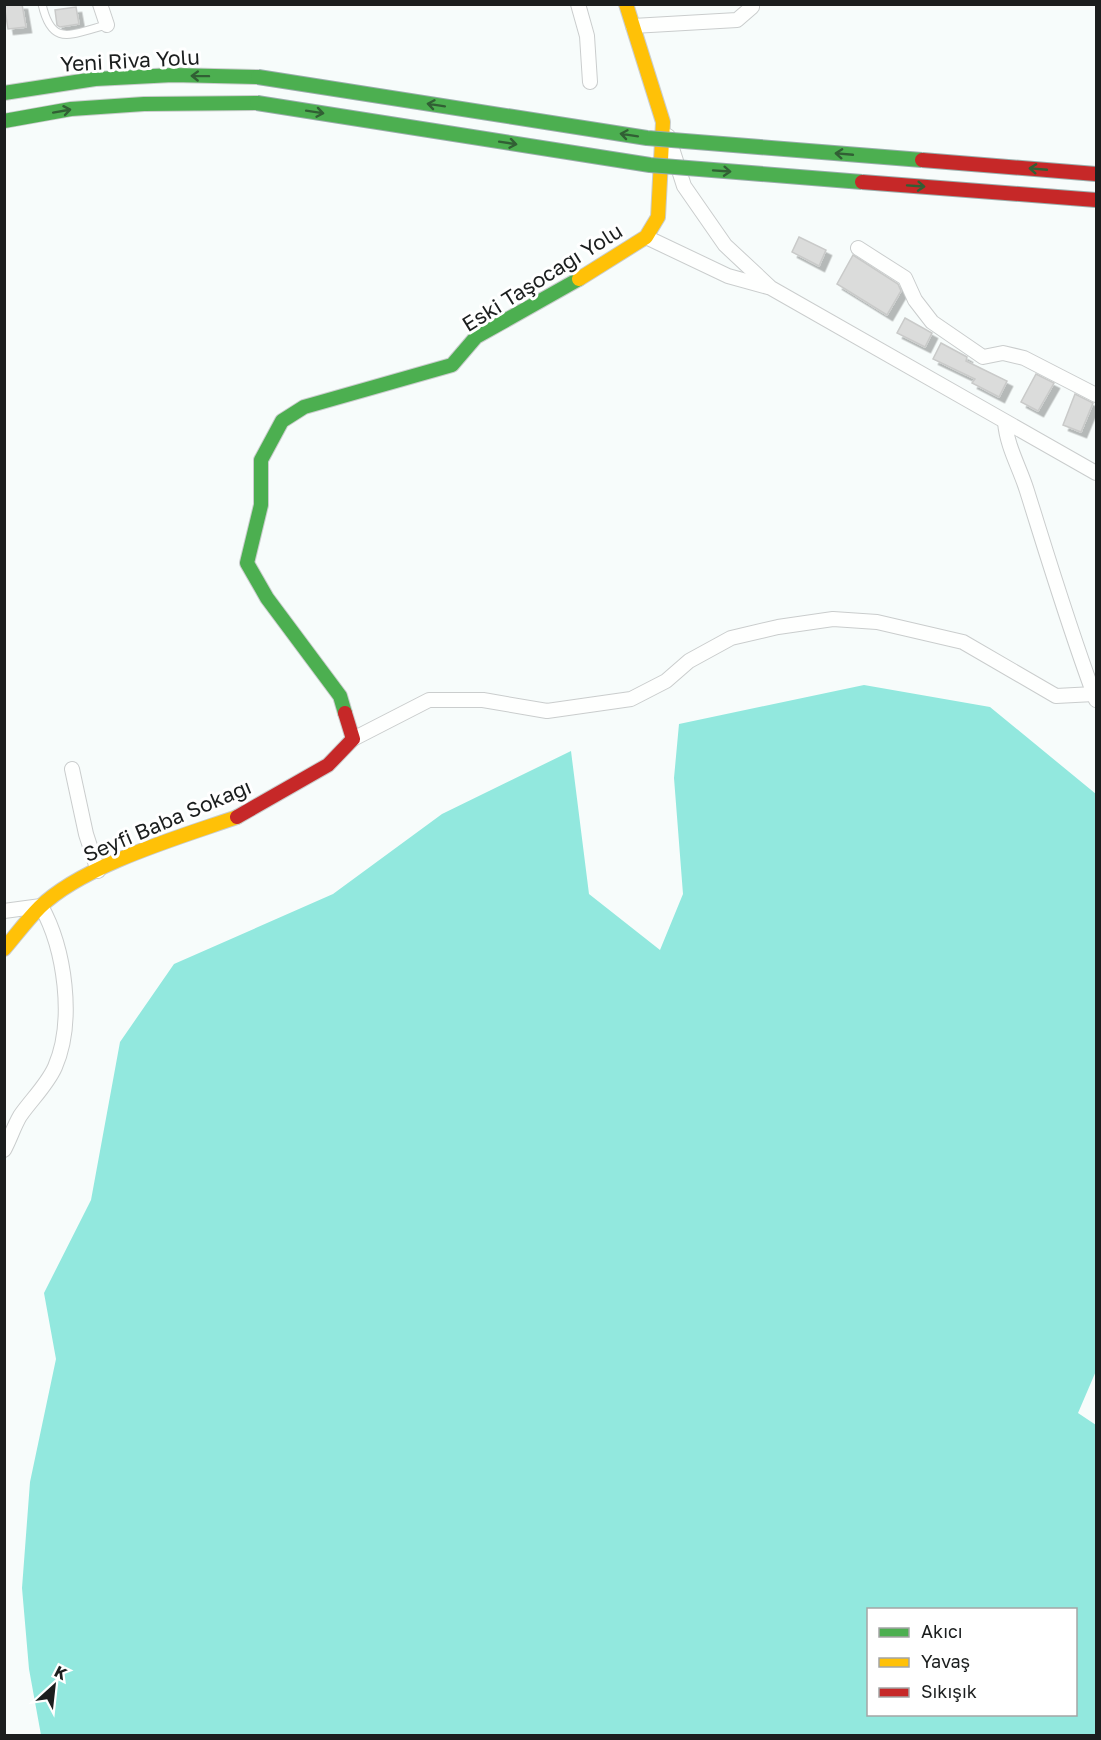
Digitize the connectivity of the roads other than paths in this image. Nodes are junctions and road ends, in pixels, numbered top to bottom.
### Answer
1 (42, 4) edge
2 (100, 4) edge
3 (579, 4) edge
4 (626, 4) edge
5 (751, 4) edge
6 (107, 25) joint
7 (633, 26) junction
8 (590, 82) dead end
9 (4, 93) edge
10 (4, 121) edge
11 (663, 122) junction
12 (1096, 174) edge
13 (1096, 200) edge
14 (646, 237) junction
15 (858, 248) dead end
16 (771, 288) junction
17 (1096, 396) edge
18 (1005, 422) junction
19 (1096, 473) edge
20 (1095, 697) edge
21 (353, 739) junction
22 (72, 769) dead end
23 (98, 871) junction
24 (41, 906) junction
25 (4, 911) edge
26 (4, 949) edge
27 (4, 1150) edge

1 - 6 lane
2 - 6 street
3 - 8 street
4 - 7 main road
5 - 7 street
7 - 11 main road
12 -> 9 main road, Yeni Riva Yolu, bridge
10 -> 13 main road, bridge
11 - 14 main road, Eski Taşocağı Yolu
11 - 16 street
14 - 16 street
14 - 21 main road, Eski Taşocağı Yolu
15 - 17 street
16 - 18 street
18 - 19 street
18 - 20 street
20 - 21 street
21 - 23 main road, Seyfi Baba Sokağı
22 - 23 street
23 - 24 main road, Seyfi Baba Sokağı
24 - 25 street
24 - 26 main road, Seyfi Baba Sokağı
24 - 27 street

